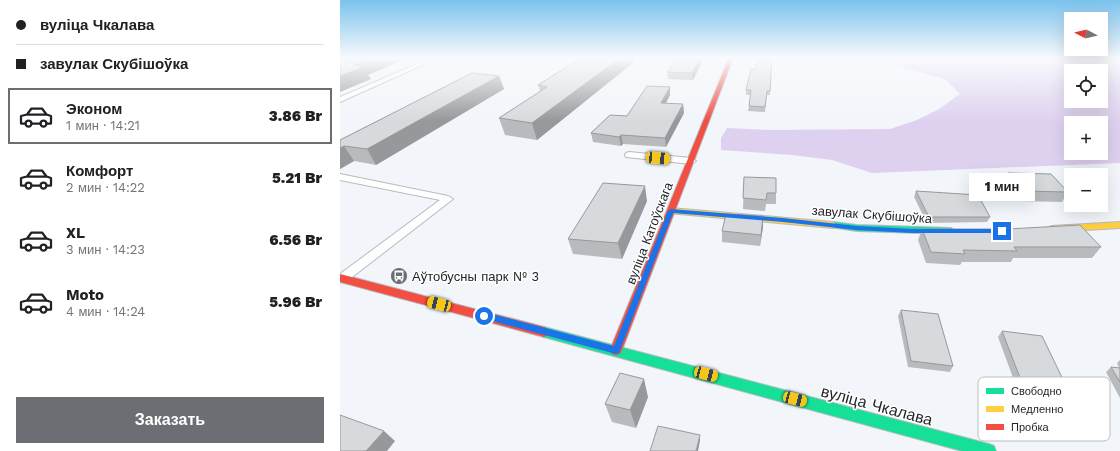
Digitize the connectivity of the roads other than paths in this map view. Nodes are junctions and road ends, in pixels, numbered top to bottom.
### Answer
1 (387, 79) edge
2 (723, 79) edge
3 (340, 100) edge
4 (628, 155) dead end
5 (691, 161) junction
6 (341, 177) dead end
7 (671, 211) junction
8 (1120, 225) edge
9 (1039, 229) edge
10 (957, 231) edge
11 (341, 278) edge
12 (616, 350) junction
13 (989, 451) edge

1 - 3 lane
2 - 5 main road, вуліца Катоўскага
4 - 5 lane
5 - 7 main road, вуліца Катоўскага
6 - 11 lane
7 - 10 main road, завулак Скубішоўка
7 - 12 main road, вуліца Катоўскага
8 - 9 main road
11 - 12 main road, вуліца Чкалава
12 - 13 main road, вуліца Чкалава

